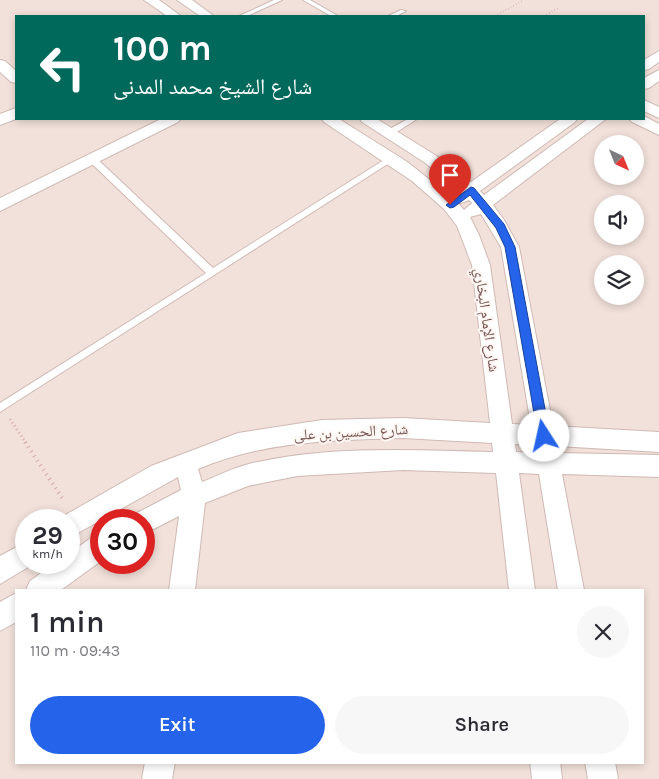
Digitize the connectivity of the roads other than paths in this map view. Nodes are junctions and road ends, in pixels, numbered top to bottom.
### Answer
1 (150, 0) edge
2 (183, 0) edge
3 (279, 0) edge
4 (306, 0) edge
5 (403, 11) dead end
6 (173, 15) edge
7 (203, 15) edge
8 (244, 15) edge
9 (333, 15) edge
10 (393, 15) edge
11 (659, 55) edge
12 (0, 64) edge
13 (645, 65) edge
14 (659, 74) edge
15 (15, 78) edge
16 (645, 84) edge
17 (645, 106) edge
18 (15, 113) edge
19 (659, 113) edge
20 (0, 120) edge
21 (171, 120) edge
22 (330, 120) edge
23 (369, 120) edge
24 (411, 120) edge
25 (569, 120) edge
26 (596, 120) edge
27 (638, 120) edge
28 (659, 130) edge
29 (389, 133) junction
30 (92, 159) junction
31 (390, 160) junction
32 (477, 197) junction
33 (0, 205) edge
34 (456, 212) junction
35 (212, 273) junction
36 (1, 408) edge
37 (502, 434) junction
38 (544, 436) junction
39 (659, 442) edge
40 (506, 462) junction
41 (183, 463) junction
42 (549, 463) junction
43 (659, 466) edge
44 (194, 496) junction
45 (110, 509) edge
46 (155, 516) edge
47 (90, 554) edge
48 (15, 561) edge
49 (0, 571) edge
50 (40, 589) edge
51 (182, 589) edge
52 (522, 589) edge
53 (571, 589) edge
54 (15, 607) edge
55 (0, 618) edge
56 (160, 764) edge
57 (544, 764) edge
58 (600, 764) edge
59 (157, 779) edge
60 (547, 779) edge
61 (603, 779) edge

1 - 6 street
2 - 7 street
3 - 8 lane
4 - 9 lane
5 - 10 lane
11 - 13 street
12 - 15 street
14 - 16 street
17 - 19 street
18 - 20 street
21 - 30 street
22 - 31 street, شارع الإمام البخاري
23 - 29 street
24 - 29 lane
25 - 32 street
26 - 32 street
27 - 28 street
29 - 32 street
30 - 33 street
30 - 35 lane
31 - 34 street, شارع الإمام البخاري
31 - 35 lane
32 - 34 street
32 - 38 street
34 - 37 street, شارع الإمام البخاري
35 - 36 lane
37 - 38 street, شارع الحسين بن على
37 - 40 street, شارع الإمام البخاري
37 - 41 street, شارع الحسين بن على
38 - 39 street, شارع الحسين بن على
38 - 42 street
40 - 42 street, شارع الحسين بن على
40 - 44 street, شارع الحسين بن على
40 - 52 street, شارع الإمام البخاري
41 - 44 street
41 - 45 street, شارع الحسين بن على
42 - 43 street, شارع الحسين بن على
42 - 53 street
44 - 46 street, شارع الحسين بن على
44 - 51 street
47 - 50 street
48 - 49 street
54 - 55 street
56 - 59 street
57 - 60 street
58 - 61 street

